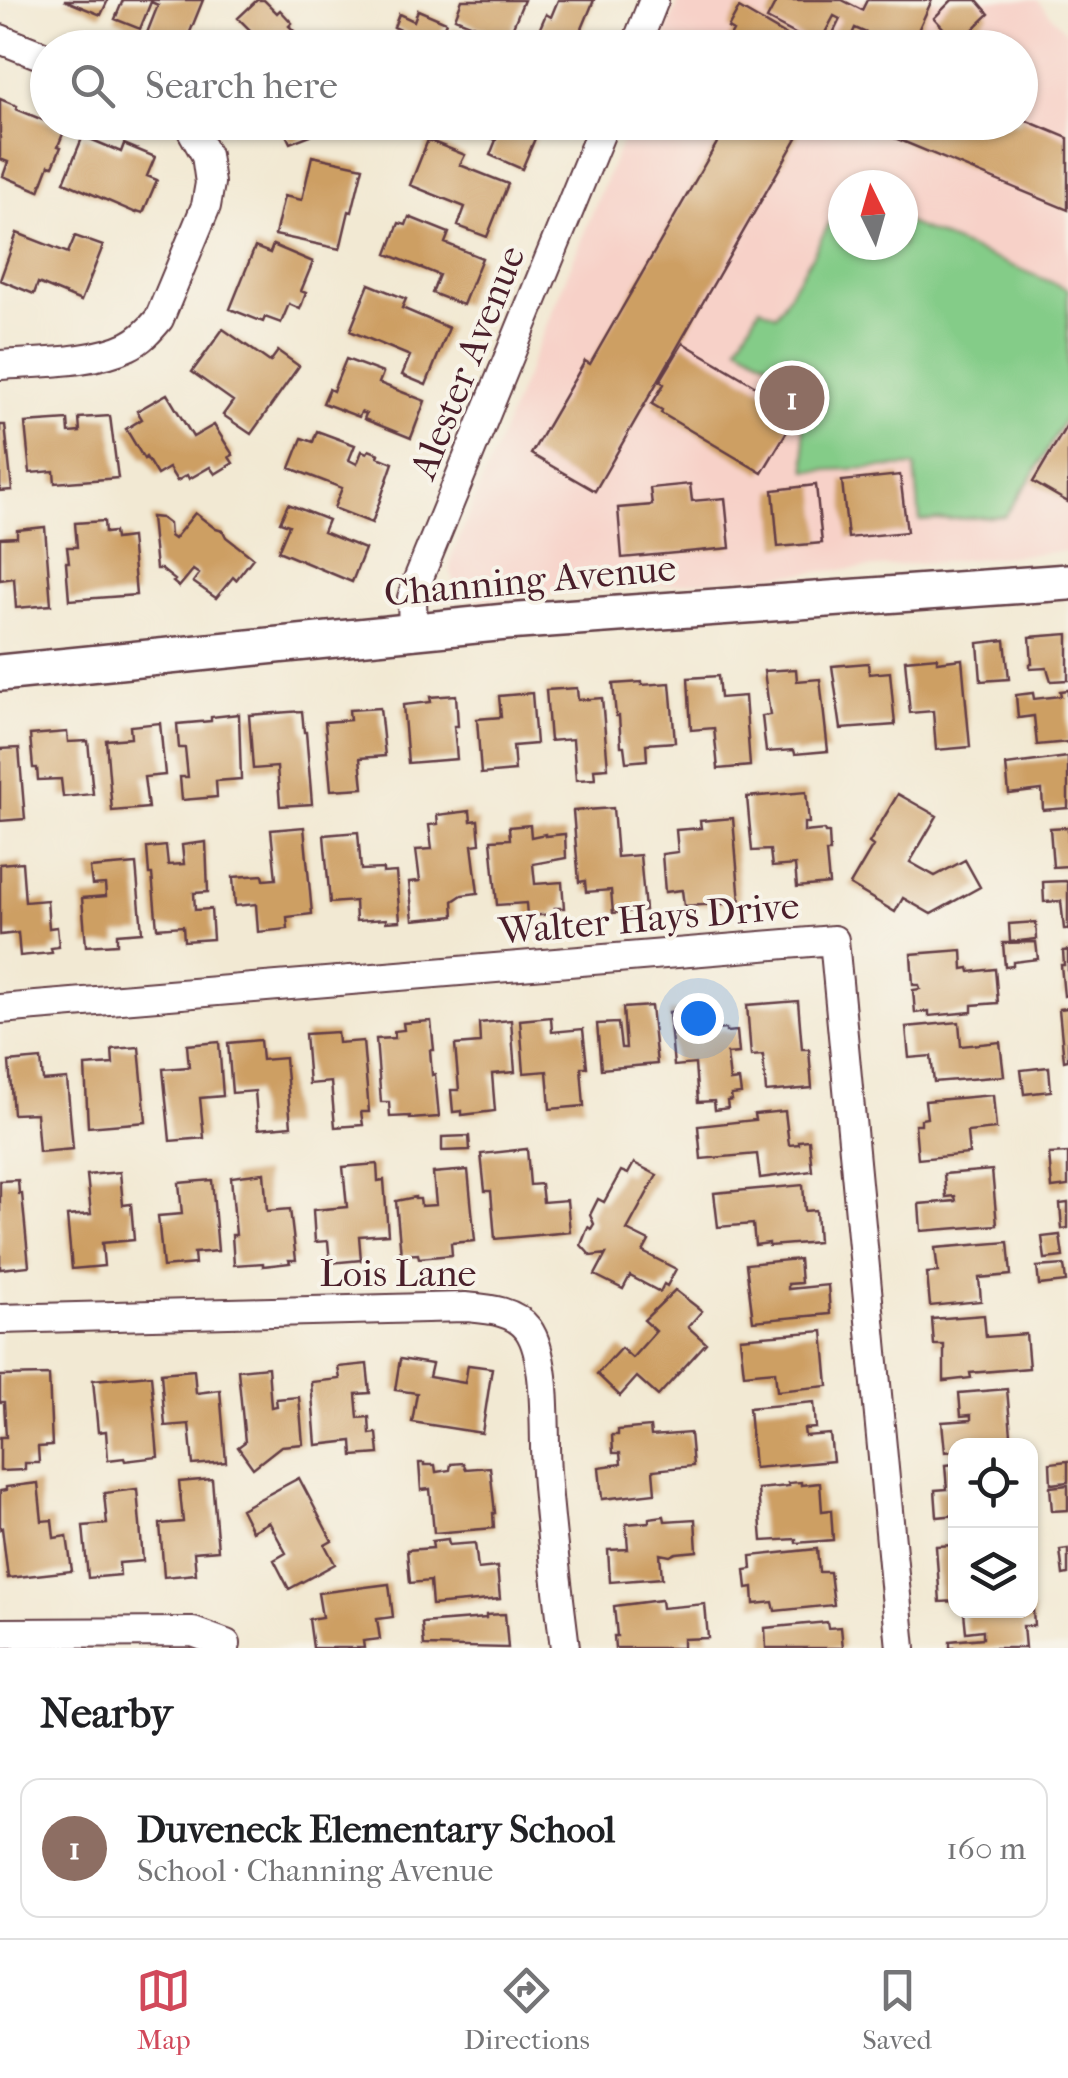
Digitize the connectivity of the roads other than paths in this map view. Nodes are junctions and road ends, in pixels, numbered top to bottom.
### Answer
1 (654, 0) edge
2 (642, 30) edge
3 (0, 38) edge
4 (30, 50) edge
5 (197, 140) edge
6 (598, 140) edge
7 (0, 366) edge
8 (1068, 582) edge
9 (413, 632) junction
10 (0, 673) edge
11 (0, 1009) edge
12 (0, 1319) edge
13 (0, 1632) edge
14 (226, 1644) dead end
15 (565, 1648) edge
16 (901, 1648) edge

1 - 2 street
3 - 4 street
5 - 7 street
6 - 9 street, Alester Avenue
8 - 9 street, Channing Avenue
9 - 10 street, Channing Avenue
11 - 16 street, Walter Hays Drive
12 - 15 street, Lois Lane
13 - 14 street

